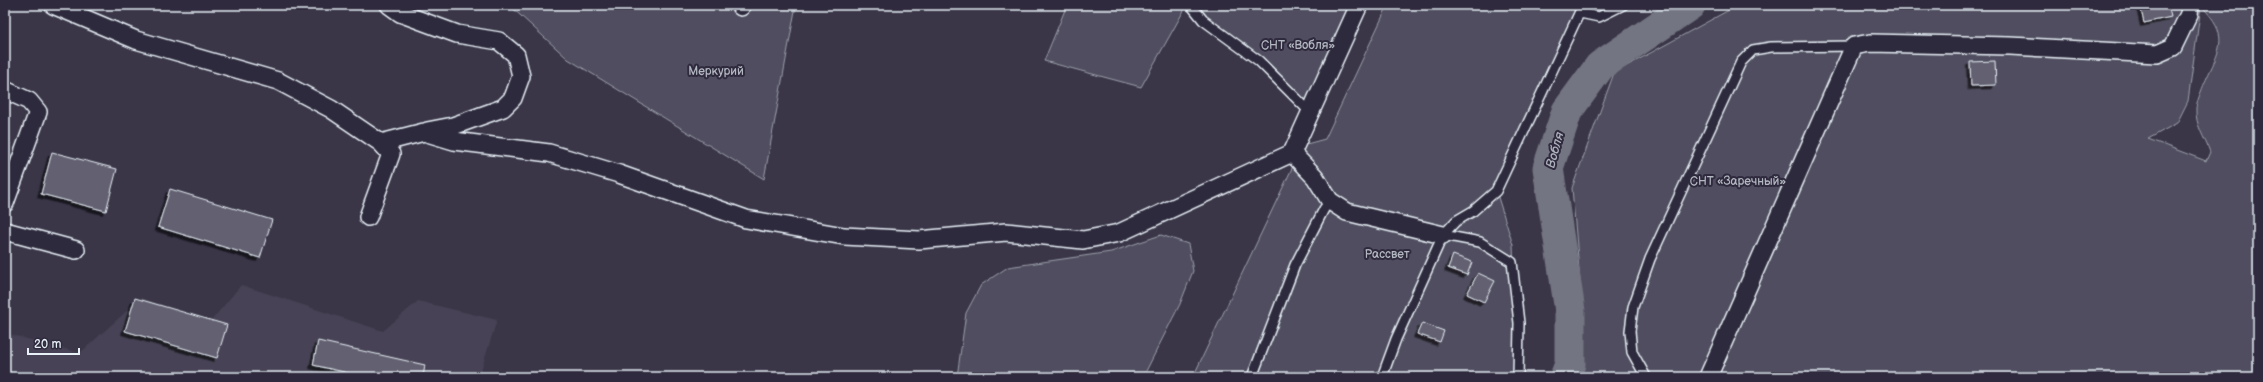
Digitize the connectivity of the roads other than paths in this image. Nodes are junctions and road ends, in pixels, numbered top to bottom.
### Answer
1 (53, 5) edge
2 (389, 5) edge
3 (1191, 5) edge
4 (1359, 5) edge
5 (1623, 5) edge
6 (2190, 5) edge
7 (1581, 9) edge
8 (1854, 46) junction
9 (5, 90) edge
10 (1310, 112) junction
11 (424, 132) junction
12 (381, 143) junction
13 (1292, 153) junction
14 (1330, 201) junction
15 (5, 203) edge
16 (368, 217) dead end
17 (5, 230) edge
18 (1443, 235) junction
19 (76, 250) dead end
20 (1252, 377) edge
21 (1382, 377) edge
22 (1518, 377) edge
23 (1646, 377) edge
24 (1708, 377) edge

1 - 12 street
2 - 11 street
3 - 10 lane
4 - 10 street
5 - 7 lane
6 - 8 street
7 - 18 lane
8 - 23 lane
8 - 24 street
9 - 15 street
10 - 13 street
11 - 12 street
11 - 13 street
12 - 16 street
13 - 14 street
14 - 18 street
14 - 20 lane
17 - 19 street
18 - 21 lane
18 - 22 lane

